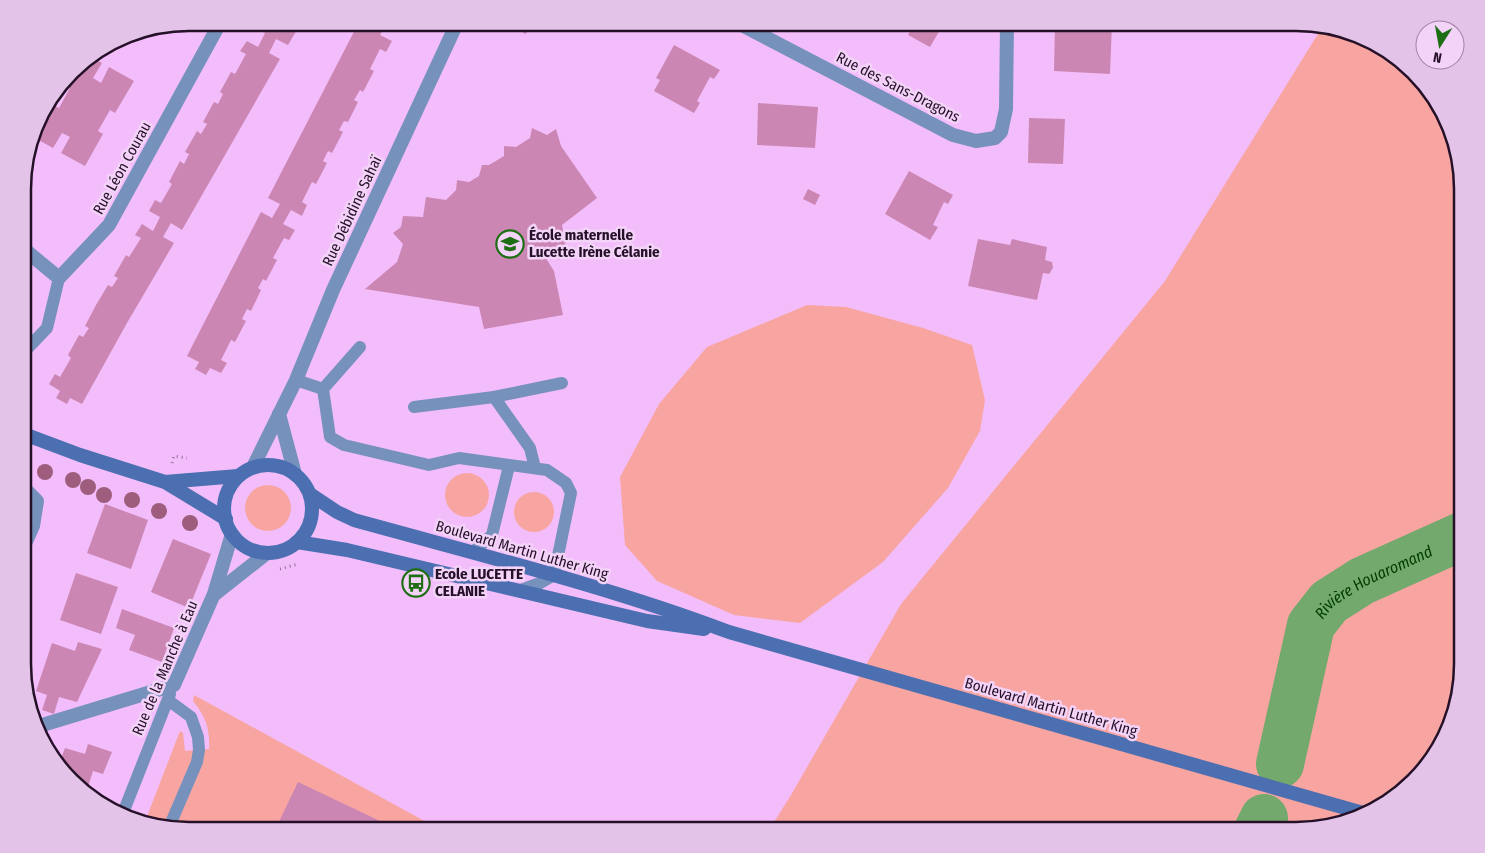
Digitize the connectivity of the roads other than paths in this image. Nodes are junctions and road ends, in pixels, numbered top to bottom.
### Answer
1 (215, 31) edge
2 (452, 31) edge
3 (755, 31) edge
4 (1007, 31) edge
5 (31, 255) edge
6 (59, 278) junction
7 (31, 345) edge
8 (360, 347) dead end
9 (296, 380) junction
10 (562, 383) dead end
11 (323, 389) junction
12 (494, 397) junction
13 (414, 408) dead end
14 (279, 414) junction
15 (31, 437) edge
16 (509, 466) junction
17 (253, 467) junction
18 (535, 468) junction
19 (296, 474) junction
20 (238, 476) junction
21 (166, 482) junction
22 (310, 494) junction
23 (31, 495) edge
24 (226, 519) junction
25 (31, 530) edge
26 (232, 534) junction
27 (297, 542) junction
28 (268, 553) junction
29 (472, 553) junction
30 (554, 575) junction
31 (521, 590) junction
32 (214, 594) junction
33 (730, 632) junction
34 (174, 685) junction
35 (168, 700) junction
36 (43, 725) edge
37 (125, 808) edge
38 (1353, 810) edge
39 (172, 820) edge

1 - 6 street, Rue Léon Courau
2 - 9 street, Rue Débidine Sahaï
3 - 4 street, Rue des Sans-Dragons
5 - 6 street
6 - 7 lane
8 - 11 lane
9 - 11 lane
9 - 14 street, Rue Débidine Sahaï
10 - 12 lane
11 - 16 lane
12 - 13 lane
12 - 18 lane
14 - 17 street, Rue Débidine Sahaï
14 - 19 street
15 - 21 main road
16 - 18 lane
16 - 29 lane
17 - 19 main road
17 - 20 main road
18 - 30 lane
19 - 22 main road
20 - 21 main road
20 - 24 main road
21 - 24 main road
22 - 27 main road
22 - 29 main road, Boulevard Martin Luther King
23 - 25 street
24 - 26 main road
26 - 28 main road
26 - 32 street, Rue de la Manche à Eau
27 - 28 main road
27 - 31 main road, Boulevard Martin Luther King
28 - 32 street
29 - 30 main road, Boulevard Martin Luther King
30 - 31 lane
30 - 33 main road, Boulevard Martin Luther King
31 - 33 main road, Boulevard Martin Luther King
32 - 34 street, Rue de la Manche à Eau
33 - 38 main road, Boulevard Martin Luther King
34 - 35 lane, Rue de la Manche à Eau
34 - 36 street
35 - 37 lane, Rue de la Manche à Eau
35 - 39 lane

